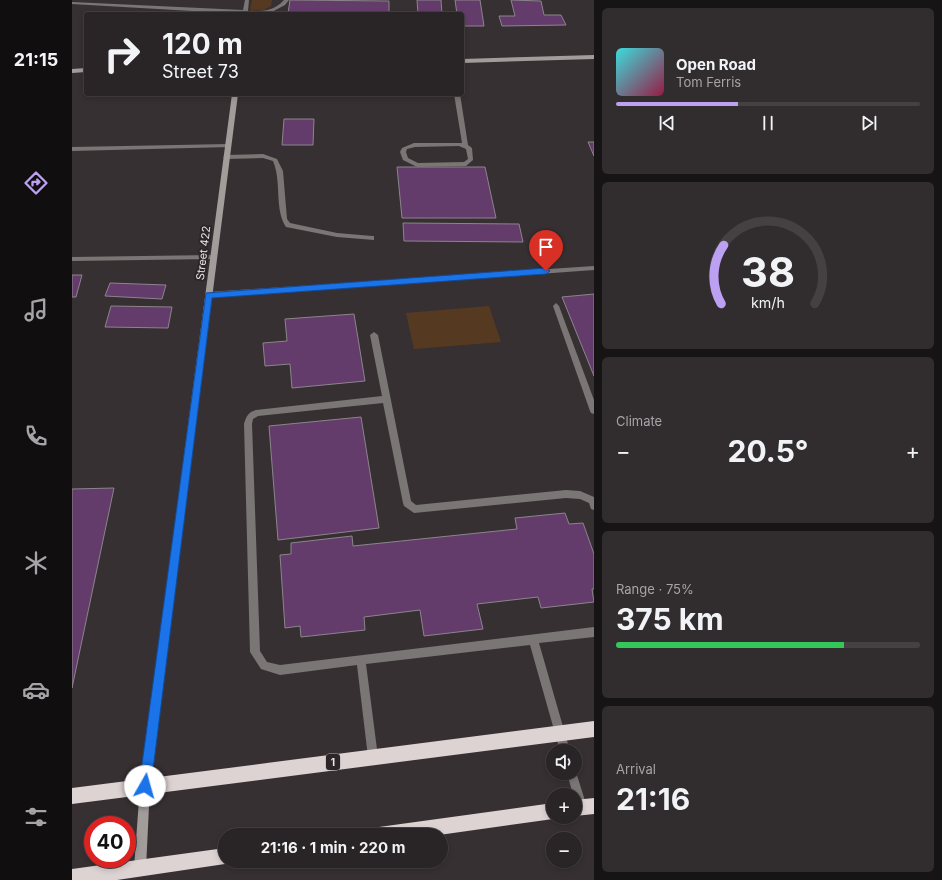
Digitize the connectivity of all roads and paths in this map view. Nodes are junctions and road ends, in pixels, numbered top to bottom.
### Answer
1 (247, 0) edge
2 (287, 0) edge
3 (111, 2) edge
4 (72, 3) edge
5 (233, 12) edge
6 (245, 12) edge
7 (268, 12) edge
8 (594, 57) edge
9 (464, 61) edge
10 (72, 70) edge
11 (84, 70) edge
12 (235, 96) edge
13 (457, 96) edge
14 (228, 146) junction
15 (465, 146) junction
16 (72, 148) edge
17 (226, 157) junction
18 (372, 238) dead end
19 (213, 257) junction
20 (72, 259) edge
21 (594, 268) edge
22 (208, 295) junction
23 (556, 306) dead end
24 (374, 335) dead end
25 (387, 400) junction
26 (594, 410) edge
27 (594, 506) edge
28 (594, 632) edge
29 (533, 640) junction
30 (361, 660) junction
31 (594, 729) edge
32 (560, 734) junction
33 (563, 744) edge
34 (373, 757) junction
35 (574, 780) edge
36 (145, 786) junction
37 (72, 796) edge
38 (584, 807) edge
39 (546, 812) edge
40 (430, 828) edge
41 (218, 857) edge
42 (140, 868) junction
43 (72, 878) edge

1 - 6 street
2 - 7 street
3 - 4 street
3 - 5 street
8 - 9 street
10 - 11 street
12 - 14 street, Street 422
13 - 15 street
14 - 16 street
14 - 17 street, Street 422
15 - 15 street
17 - 18 street
17 - 19 street, Street 422
19 - 20 street
19 - 22 street, Street 422
21 - 22 street
22 - 36 street, Street 422
23 - 26 street
24 - 25 street
25 - 27 street
25 - 30 street
28 - 29 street
29 - 30 street
29 - 32 street
30 - 34 street
31 - 32 highway, 1
32 - 33 street
32 - 34 highway, 1
34 - 36 highway, 1
35 - 38 street
36 - 37 highway, 1
36 - 42 street, Street 422
39 - 40 highway
41 - 42 highway
42 - 43 highway

